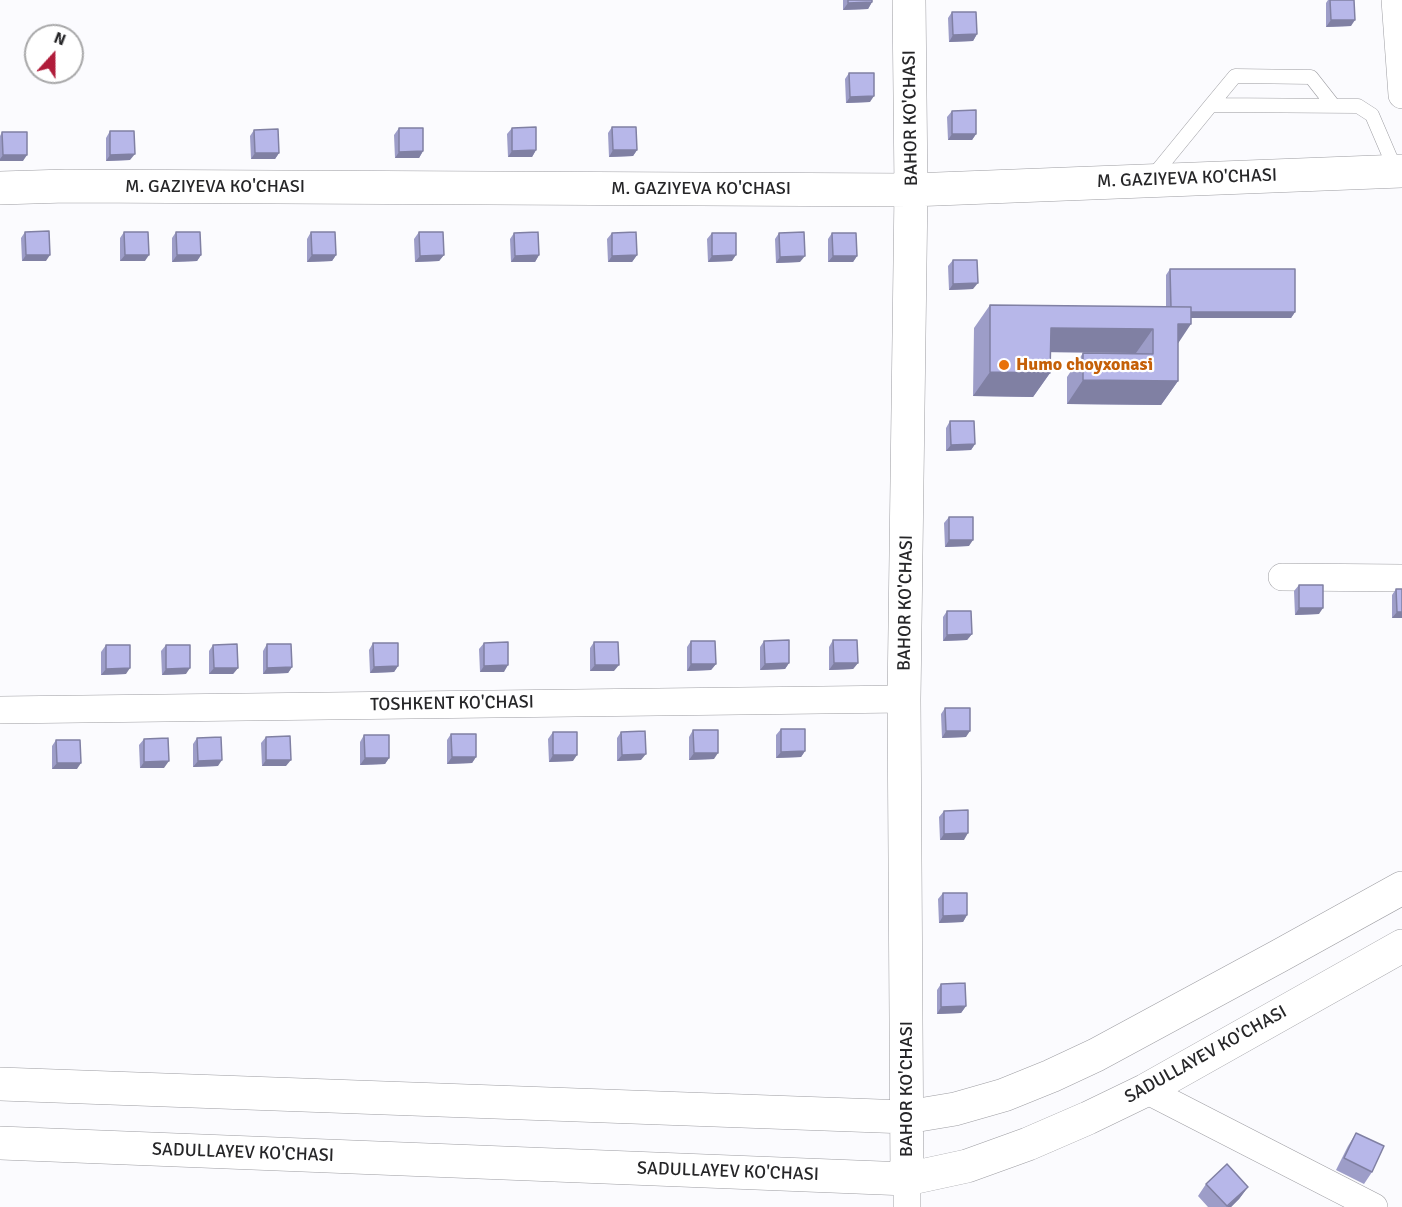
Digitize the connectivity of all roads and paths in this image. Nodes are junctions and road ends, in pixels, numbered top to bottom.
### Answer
1 (909, 0) edge
2 (1395, 0) edge
3 (1402, 96) edge
4 (1211, 105) junction
5 (1333, 105) junction
6 (1399, 171) edge
7 (1149, 181) junction
8 (0, 188) edge
9 (911, 190) junction
10 (1282, 577) dead end
11 (1402, 578) edge
12 (904, 699) junction
13 (0, 710) edge
14 (1402, 888) edge
15 (1402, 946) edge
16 (0, 1084) edge
17 (1146, 1089) junction
18 (907, 1117) junction
19 (0, 1143) edge
20 (907, 1193) edge
21 (1374, 1207) edge

1 - 9 main road, BAHOR KO'CHASI
2 - 3 street
4 - 5 lane
4 - 5 lane
4 - 7 lane
5 - 6 lane
6 - 7 main road, M. GAZIYEVA KO'CHASI
7 - 9 main road, M. GAZIYEVA KO'CHASI
8 - 9 main road, M. GAZIYEVA KO'CHASI
9 - 12 main road, BAHOR KO'CHASI
10 - 11 street
12 - 13 street, TOSHKENT KO'CHASI
12 - 18 main road, BAHOR KO'CHASI
14 - 18 main road
15 - 17 main road, SADULLAYEV KO'CHASI
16 - 18 main road
17 - 20 main road, SADULLAYEV KO'CHASI
17 - 21 street
18 - 20 main road, BAHOR KO'CHASI
19 - 20 main road, SADULLAYEV KO'CHASI

